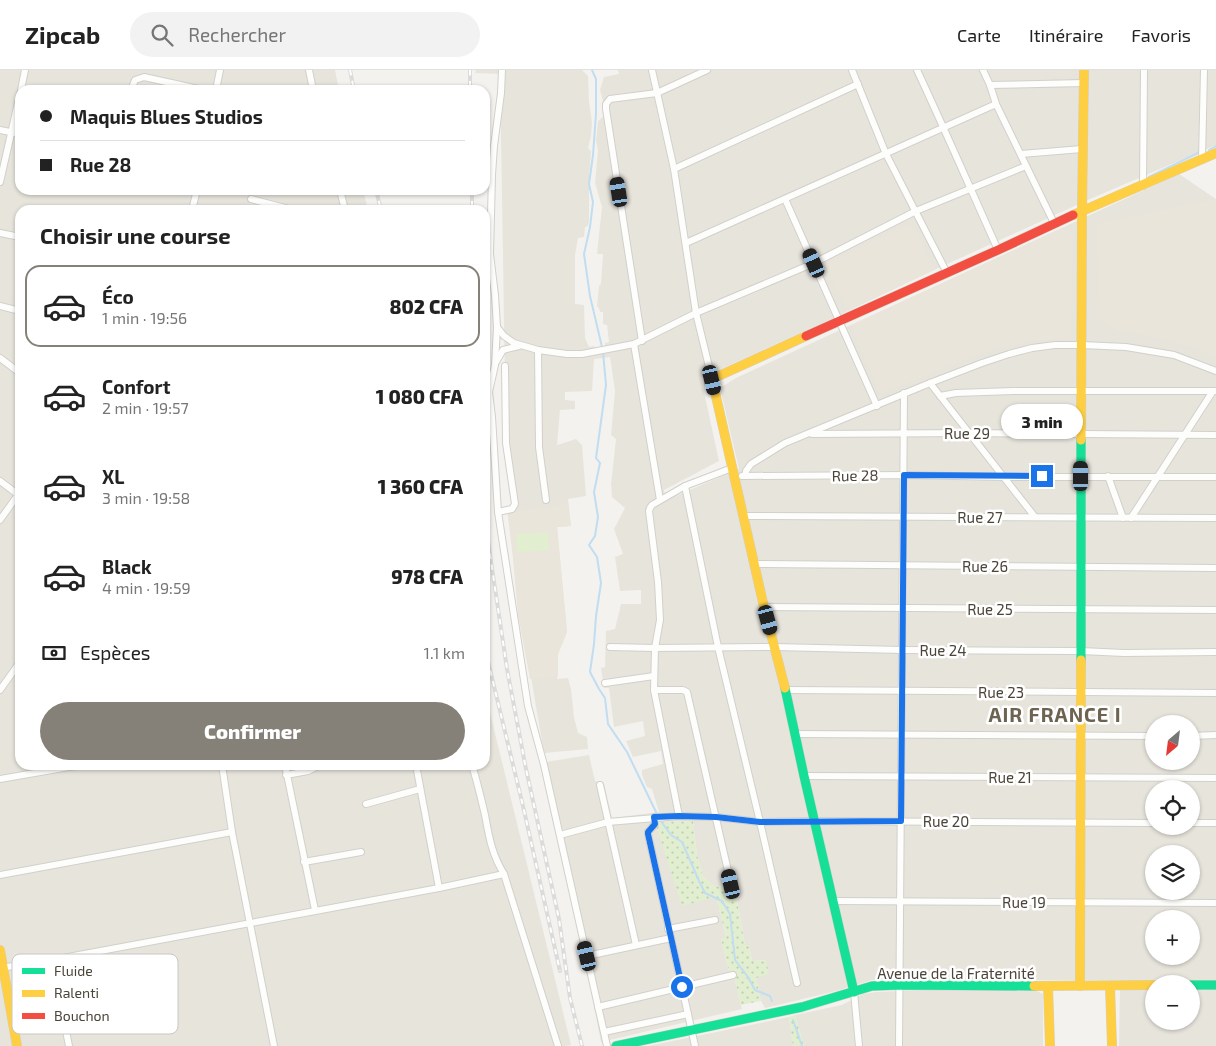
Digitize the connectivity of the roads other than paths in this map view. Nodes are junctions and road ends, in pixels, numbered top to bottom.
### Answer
1 (25, 70) edge
2 (220, 70) edge
3 (309, 70) edge
4 (502, 70) edge
5 (652, 70) edge
6 (707, 70) edge
7 (852, 70) edge
8 (917, 70) edge
9 (983, 70) edge
10 (1084, 70) edge
11 (1144, 70) edge
12 (1204, 70) edge
13 (1084, 83) junction
14 (858, 84) junction
15 (22, 85) edge
16 (133, 85) edge
17 (180, 85) edge
18 (217, 85) edge
19 (313, 85) edge
20 (990, 86) junction
21 (657, 93) junction
22 (996, 104) junction
23 (15, 118) edge
24 (944, 127) junction
25 (0, 130) edge
26 (12, 132) junction
27 (15, 133) edge
28 (1082, 149) junction
29 (1216, 153) edge
30 (886, 154) junction
31 (1021, 154) junction
32 (1202, 160) junction
33 (1026, 166) junction
34 (674, 169) junction
35 (0, 182) edge
36 (1143, 186) junction
37 (970, 189) junction
38 (251, 199) dead end
39 (785, 199) junction
40 (274, 205) edge
41 (916, 211) junction
42 (1082, 212) junction
43 (1054, 223) junction
44 (0, 232) edge
45 (15, 236) edge
46 (686, 243) junction
47 (998, 250) junction
48 (814, 263) junction
49 (947, 273) junction
50 (0, 306) edge
51 (15, 310) edge
52 (696, 313) junction
53 (839, 321) junction
54 (497, 327) junction
55 (642, 341) junction
56 (634, 344) junction
57 (1082, 344) junction
58 (522, 345) junction
59 (538, 350) junction
60 (0, 358) edge
61 (494, 365) junction
62 (505, 366) dead end
63 (15, 368) edge
64 (1216, 371) edge
65 (712, 380) junction
66 (930, 383) junction
67 (490, 387) edge
68 (1082, 390) junction
69 (1214, 391) edge
70 (904, 393) junction
71 (940, 396) junction
72 (490, 400) edge
73 (877, 406) junction
74 (904, 433) junction
75 (969, 433) junction
76 (808, 434) junction
77 (1082, 434) junction
78 (1185, 435) junction
79 (1216, 435) edge
80 (733, 472) junction
81 (904, 475) junction
82 (745, 476) junction
83 (1003, 476) junction
84 (1081, 476) junction
85 (1108, 476) junction
86 (1158, 476) junction
87 (1216, 477) edge
88 (0, 481) edge
89 (686, 486) junction
90 (15, 491) edge
91 (15, 499) edge
92 (546, 500) dead end
93 (660, 500) junction
94 (498, 512) junction
95 (743, 516) junction
96 (904, 516) junction
97 (1034, 517) junction
98 (1081, 518) junction
99 (1123, 518) junction
100 (1131, 518) junction
101 (1216, 518) edge
102 (0, 520) edge
103 (755, 564) junction
104 (903, 566) junction
105 (1081, 567) junction
106 (1216, 568) edge
107 (764, 606) junction
108 (903, 608) junction
109 (1081, 609) junction
110 (1216, 610) edge
111 (610, 647) dead end
112 (718, 647) junction
113 (775, 647) junction
114 (655, 648) junction
115 (902, 650) junction
116 (1081, 651) junction
117 (1216, 652) edge
118 (15, 674) edge
119 (654, 676) junction
120 (605, 683) dead end
121 (0, 690) edge
122 (654, 690) junction
123 (786, 690) junction
124 (902, 691) junction
125 (1081, 692) junction
126 (1216, 693) edge
127 (795, 734) junction
128 (902, 734) junction
129 (1216, 735) edge
130 (1081, 736) junction
131 (1145, 736) edge
132 (1200, 736) edge
133 (48, 770) edge
134 (223, 770) edge
135 (285, 770) edge
136 (310, 770) edge
137 (417, 770) edge
138 (473, 770) edge
139 (286, 775) junction
140 (804, 776) junction
141 (902, 776) junction
142 (1081, 777) junction
143 (1216, 778) edge
144 (0, 779) edge
145 (600, 785) dead end
146 (420, 789) junction
147 (366, 804) dead end
148 (679, 816) junction
149 (654, 817) junction
150 (716, 817) junction
151 (814, 821) junction
152 (901, 821) junction
153 (608, 822) junction
154 (760, 822) junction
155 (1081, 822) junction
156 (1145, 823) edge
157 (1200, 823) edge
158 (1216, 823) edge
159 (232, 832) junction
160 (560, 835) junction
161 (361, 852) dead end
162 (304, 862) junction
163 (504, 874) junction
164 (0, 876) edge
165 (731, 884) dead end
166 (439, 888) junction
167 (833, 901) junction
168 (901, 901) junction
169 (1080, 902) junction
170 (1216, 903) edge
171 (315, 910) junction
172 (715, 920) dead end
173 (250, 923) junction
174 (668, 928) junction
175 (670, 938) junction
176 (636, 946) junction
177 (0, 950) edge
178 (84, 954) edge
179 (587, 956) junction
180 (2, 968) edge
181 (733, 975) dead end
182 (797, 983) dead end
183 (900, 985) junction
184 (1145, 985) edge
185 (1200, 985) edge
186 (1216, 985) edge
187 (1048, 986) junction
188 (1080, 986) junction
189 (1110, 986) junction
190 (682, 987) junction
191 (854, 992) junction
192 (598, 1007) junction
193 (688, 1014) junction
194 (12, 1024) edge
195 (691, 1030) junction
196 (604, 1032) junction
197 (274, 1046) edge
198 (558, 1046) edge
199 (607, 1046) edge
200 (616, 1046) edge
201 (695, 1046) edge
202 (859, 1046) edge
203 (899, 1046) edge
204 (1050, 1046) edge
205 (1112, 1046) edge

1 - 15 street
2 - 18 street
3 - 19 street
4 - 54 street
5 - 21 street
6 - 21 street
7 - 14 street
8 - 24 street
9 - 20 street
10 - 13 main road
11 - 36 street
12 - 32 street
13 - 20 street
13 - 28 main road
14 - 30 street
14 - 34 street
16 - 17 street
20 - 22 street
21 - 34 street
21 - 55 street
22 - 24 street
22 - 31 street
23 - 26 street
24 - 30 street
24 - 37 street
25 - 26 street
26 - 27 street
26 - 35 street
28 - 31 street
28 - 42 main road
29 - 32 main road
30 - 39 street
30 - 41 street
31 - 33 street
32 - 36 main road
33 - 37 street
33 - 43 street
34 - 46 street
36 - 42 main road
37 - 41 street
37 - 47 street
38 - 40 street
39 - 46 street
39 - 48 street
41 - 48 street
41 - 49 street
42 - 43 main road
42 - 57 main road
43 - 47 main road
44 - 45 street
46 - 52 street
47 - 49 main road
48 - 52 street
48 - 53 street
49 - 53 main road
50 - 51 street
52 - 55 street
52 - 65 street
53 - 65 main road
53 - 73 street
54 - 58 street
54 - 61 street
55 - 56 street
56 - 59 street
56 - 93 street
57 - 64 street
57 - 66 street
57 - 68 main road
58 - 59 street
58 - 61 street
59 - 92 street
60 - 63 street
61 - 67 street
62 - 94 street
65 - 80 main road
66 - 70 street
66 - 71 street
68 - 69 street
68 - 71 street
68 - 77 main road
69 - 78 street
70 - 73 street
70 - 74 street
71 - 75 street
72 - 94 street
73 - 76 street
74 - 75 street, Rue 29
74 - 76 street, Rue 29
74 - 81 street
75 - 77 street, Rue 29
75 - 83 street
76 - 82 street
77 - 78 street, Rue 29
77 - 84 main road
78 - 79 street, Rue 29
78 - 86 street
80 - 82 street, Rue 28
80 - 89 street, Rue 28
80 - 95 main road
81 - 82 street, Rue 28
81 - 83 street, Rue 28
81 - 96 street
83 - 84 street, Rue 28
83 - 97 street
84 - 85 street, Rue 28
84 - 98 main road
85 - 86 street, Rue 28
85 - 99 street
86 - 87 street, Rue 28
86 - 100 street
88 - 90 street
89 - 93 street, Rue 28
89 - 112 street
91 - 102 street
93 - 114 street
94 - 160 street
95 - 96 street, Rue 27
95 - 103 main road
96 - 97 street, Rue 27
96 - 104 street
97 - 98 street, Rue 27
98 - 99 street, Rue 27
98 - 105 main road
99 - 100 street, Rue 27
100 - 101 street, Rue 27
103 - 104 street, Rue 26
103 - 107 main road
104 - 105 street, Rue 26
104 - 108 street
105 - 106 street, Rue 26
105 - 109 main road
107 - 108 street, Rue 25
107 - 113 main road
108 - 109 street, Rue 25
108 - 115 street
109 - 110 street, Rue 25
109 - 116 main road
111 - 114 street, Rue 24
112 - 113 street, Rue 24
112 - 114 street, Rue 24
112 - 154 street
113 - 115 street, Rue 24
113 - 123 main road
114 - 119 street
115 - 116 street, Rue 24
115 - 124 street
116 - 117 street, Rue 24
116 - 125 main road
118 - 121 street
119 - 120 street
119 - 122 street
122 - 148 street
122 - 150 street
123 - 124 street, Rue 23
123 - 127 main road
124 - 125 street, Rue 23
124 - 128 street
125 - 126 street, Rue 23
125 - 130 main road
127 - 128 street
127 - 140 main road
128 - 130 street
128 - 141 street
129 - 132 street
130 - 131 street
130 - 142 main road
133 - 144 street
134 - 159 street
135 - 139 street
136 - 139 street
137 - 146 street
138 - 163 street
139 - 162 street
140 - 141 street, Rue 21
140 - 151 main road
141 - 142 street, Rue 21
141 - 152 street
142 - 143 street, Rue 21
142 - 155 main road
145 - 153 street
146 - 147 street
146 - 166 street
148 - 149 street, Rue 20
148 - 150 street, Rue 20
149 - 153 street, Rue 20
149 - 174 street
150 - 154 street, Rue 20
150 - 165 street
151 - 152 street, Rue 20
151 - 154 street, Rue 20
151 - 167 main road
152 - 155 street, Rue 20
152 - 168 street
153 - 160 street, Rue 20
153 - 176 street
154 - 182 street
155 - 156 street, Rue 20
155 - 169 main road
157 - 158 street
159 - 164 street
159 - 173 street
160 - 179 street
161 - 162 street
162 - 171 street
163 - 166 street
163 - 198 street
166 - 171 street
167 - 168 street, Rue 19
167 - 191 main road
168 - 169 street, Rue 19
168 - 183 street
169 - 170 street, Rue 19
169 - 188 main road
171 - 173 street
172 - 174 street
173 - 178 street
173 - 197 street
174 - 175 street
175 - 176 street
175 - 190 street
176 - 179 street
177 - 180 main road
179 - 192 street
180 - 194 main road
181 - 190 street
183 - 187 main road, Avenue de la Fraternité
183 - 191 main road, Avenue de la Fraternité
183 - 203 street
184 - 189 main road, Avenue de la Fraternité
185 - 186 main road
187 - 188 main road, Avenue de la Fraternité
187 - 204 main road
188 - 189 main road, Avenue de la Fraternité
189 - 205 main road
190 - 192 street
190 - 193 street
191 - 195 main road, Avenue de la Fraternité
191 - 202 street
192 - 196 street
193 - 195 street
193 - 196 street
195 - 200 main road, Avenue de la Fraternité
195 - 201 street
196 - 199 street

